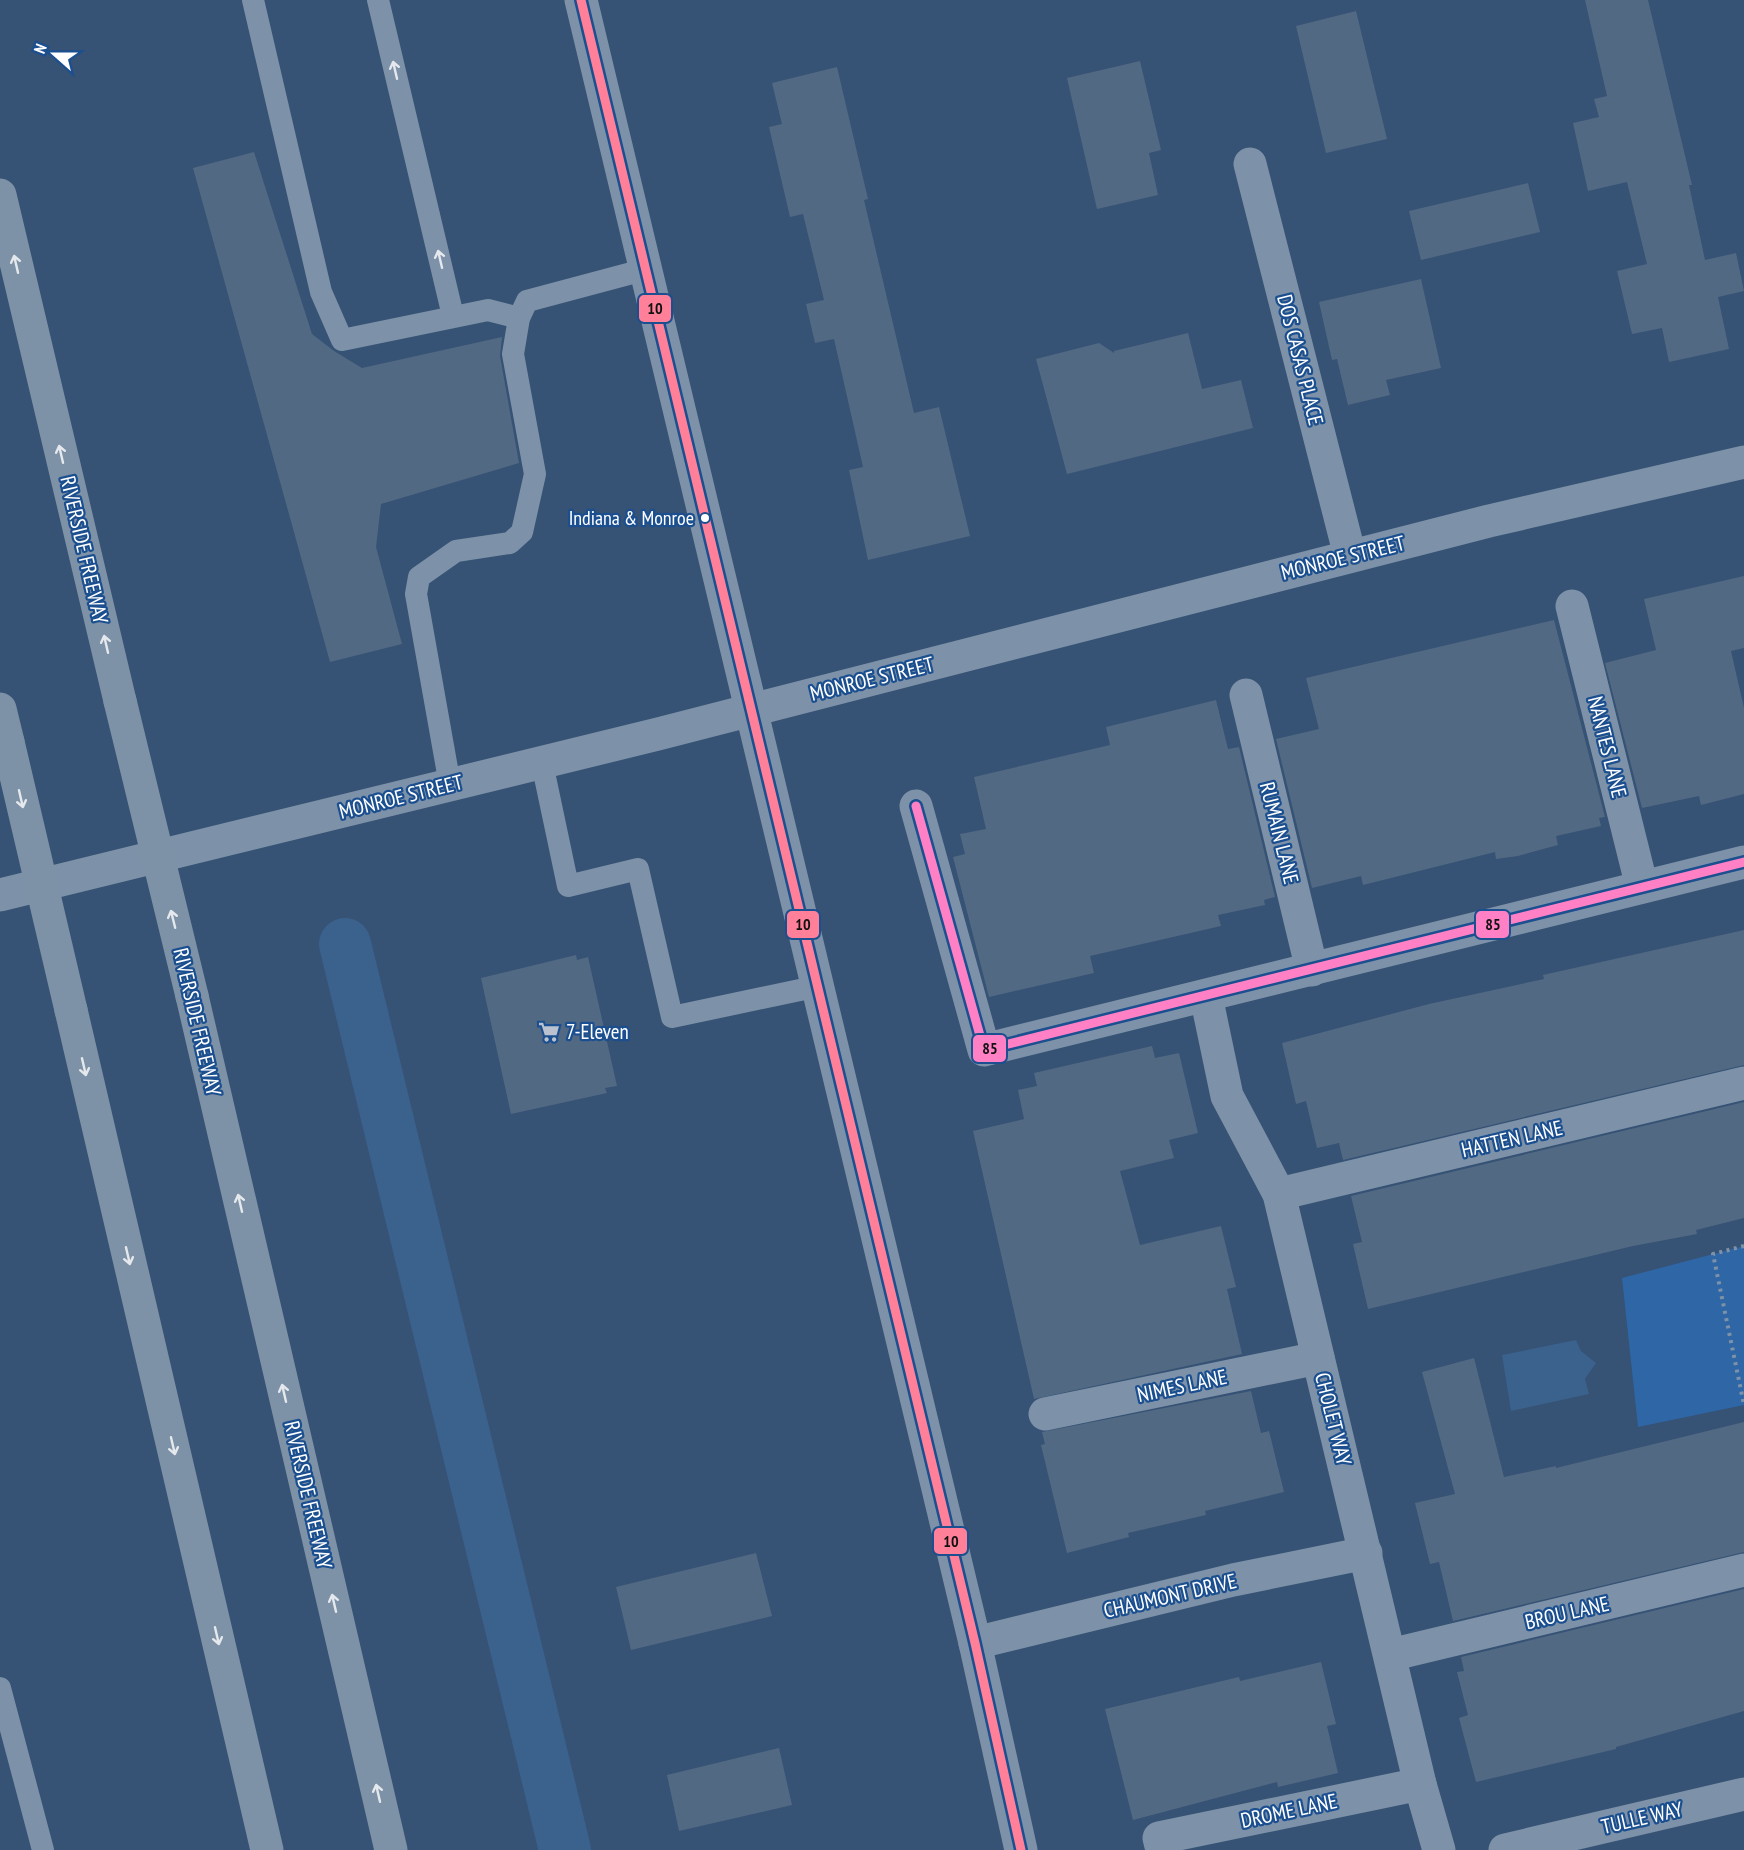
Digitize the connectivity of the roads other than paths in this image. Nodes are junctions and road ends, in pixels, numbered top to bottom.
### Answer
1 (253, 0) edge
2 (378, 0) edge
3 (581, 0) edge
4 (1250, 164) dead end
5 (0, 195) edge
6 (647, 269) junction
7 (453, 316) junction
8 (519, 318) junction
9 (1744, 462) edge
10 (1350, 556) junction
11 (1572, 606) dead end
12 (1246, 695) dead end
13 (0, 709) edge
14 (753, 710) junction
15 (542, 763) junction
16 (450, 785) junction
17 (916, 806) dead end
18 (1744, 862) edge
19 (1642, 887) junction
20 (0, 895) edge
21 (1312, 970) junction
22 (819, 986) junction
23 (1206, 996) junction
24 (1744, 1083) edge
25 (1279, 1194) junction
26 (1318, 1358) junction
27 (1045, 1414) dead end
28 (1366, 1552) junction
29 (1744, 1570) edge
30 (975, 1642) junction
31 (1390, 1655) junction
32 (0, 1688) edge
33 (1420, 1784) junction
34 (1744, 1794) edge
35 (1160, 1844) edge
36 (1521, 1848) edge
37 (43, 1850) edge
38 (267, 1850) edge
39 (392, 1850) edge
40 (1021, 1850) edge
41 (1439, 1850) edge

1 - 7 lane
7 -> 2 lane
3 - 6 street
4 - 10 street, DOS CASAS PLACE
39 -> 5 highway, RIVERSIDE FREEWAY, bridge
6 - 8 lane
6 - 14 street
7 - 8 lane
8 - 16 lane
9 - 10 street, MONROE STREET
10 - 14 street, MONROE STREET
11 - 19 street, NANTES LANE
12 - 21 street, RUMAIN LANE
13 -> 38 highway, bridge
14 - 15 street, MONROE STREET
14 - 22 street
15 - 16 street, MONROE STREET
15 - 22 lane
16 - 20 street, MONROE STREET
17 - 23 street
18 - 19 street
19 - 21 street
21 - 23 street
22 - 30 street
23 - 25 street, CHOLET WAY
24 - 25 street, HATTEN LANE
25 - 26 street, CHOLET WAY
26 - 27 street, NIMES LANE
26 - 28 street, CHOLET WAY
28 - 30 street, CHAUMONT DRIVE
28 - 31 street, CHOLET WAY
29 - 31 street, BROU LANE
30 - 40 street
31 - 33 street, CHOLET WAY
32 - 37 lane
33 - 35 street, DROME LANE
33 - 41 street, CHOLET WAY
34 - 36 street, TULLE WAY

